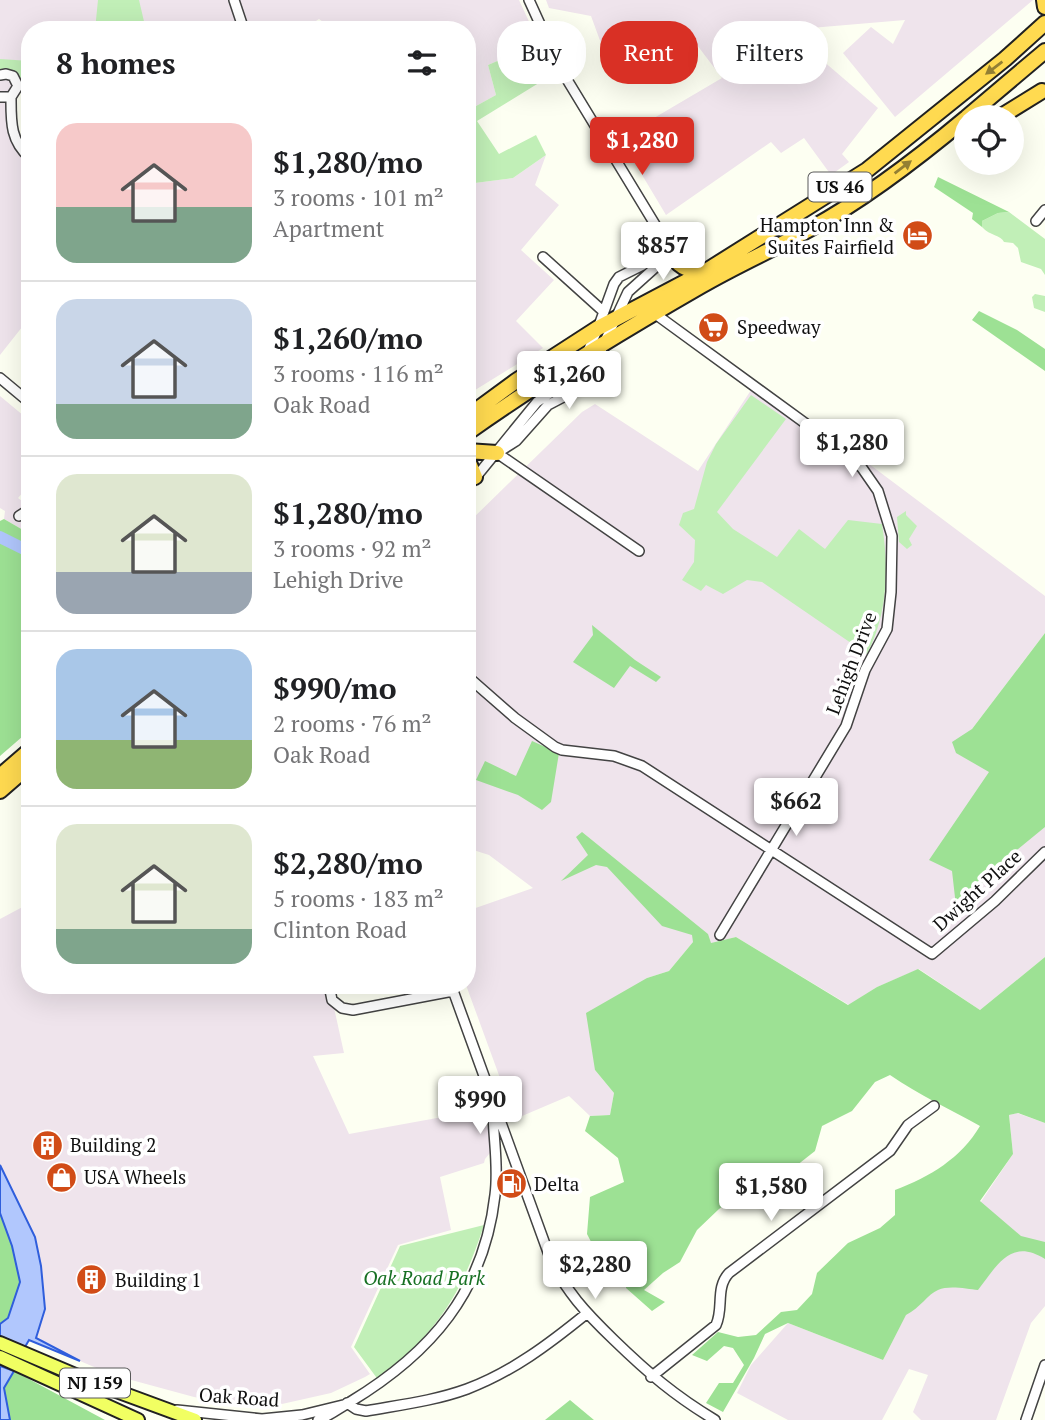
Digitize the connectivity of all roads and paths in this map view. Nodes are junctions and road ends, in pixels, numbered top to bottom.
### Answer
1 (234, 0) edge
2 (529, 0) edge
3 (1044, 0) edge
4 (1045, 7) edge
5 (241, 21) edge
6 (1042, 25) edge
7 (1045, 51) edge
8 (0, 75) edge
9 (1016, 77) junction
10 (1044, 91) edge
11 (0, 97) edge
12 (11, 97) junction
13 (983, 105) edge
14 (1020, 105) edge
15 (954, 128) edge
16 (954, 138) edge
17 (21, 149) edge
18 (924, 152) junction
19 (1045, 210) edge
20 (1036, 221) dead end
21 (659, 231) junction
22 (544, 257) dead end
23 (706, 271) junction
24 (654, 313) junction
25 (609, 316) junction
26 (602, 335) junction
27 (587, 353) junction
28 (0, 379) edge
29 (21, 396) edge
30 (476, 410) edge
31 (476, 427) edge
32 (476, 450) edge
33 (497, 453) junction
34 (476, 477) edge
35 (639, 551) dead end
36 (476, 684) edge
37 (21, 758) edge
38 (21, 773) edge
39 (0, 776) edge
40 (0, 791) edge
41 (772, 850) junction
42 (1045, 852) edge
43 (720, 935) dead end
44 (331, 994) edge
45 (425, 994) edge
46 (454, 994) edge
47 (493, 1101) junction
48 (934, 1106) dead end
49 (513, 1154) junction
50 (497, 1168) junction
51 (586, 1314) junction
52 (0, 1343) edge
53 (0, 1357) edge
54 (20, 1359) junction
55 (1045, 1365) edge
56 (651, 1377) junction
57 (347, 1404) junction
58 (169, 1409) junction
59 (138, 1420) edge
60 (195, 1420) edge
61 (318, 1420) edge
62 (715, 1420) edge
63 (1027, 1420) edge

1 - 5 street
2 - 21 street
3 - 4 highway
4 - 6 highway
6 -> 23 highway, US 46
7 - 9 highway, US 46
8 - 12 street
9 - 10 highway
9 - 13 highway, US 46
10 - 14 highway
11 - 12 street
12 - 17 street
15 - 18 highway, US 46
16 - 18 highway
24 -> 18 highway, US 46
19 - 20 street
21 - 23 highway
21 - 25 street
21 - 25 street
22 - 25 street
23 - 25 highway, US 46
24 - 26 highway, US 46
24 - 41 street, Lehigh Drive
25 - 26 highway, US 46
26 - 27 highway, US 46
26 - 30 highway, US 46
26 - 33 street
27 - 31 highway, US 46
27 - 33 street
28 - 29 street
32 - 33 highway
33 - 34 street
33 - 35 street
36 - 41 street
37 - 39 highway
38 - 40 highway
41 - 42 street, Dwight Place
41 - 43 street, Lehigh Drive
44 - 45 street
46 - 47 street, NJ 159
47 - 49 street, NJ 159
47 - 50 street, Oak Road / NJ 159
48 - 56 street
49 - 50 street
49 - 51 street
50 - 57 street, Oak Road / NJ 159
51 - 56 street
51 - 57 street
52 - 54 main road, NJ 159
53 - 54 main road, NJ 159
54 - 58 main road, NJ 159
54 - 59 main road, NJ 159
55 - 63 street
56 - 62 street
57 - 58 street, Oak Road / NJ 159
57 - 61 street, Oak Road / NJ 159
58 - 60 main road

